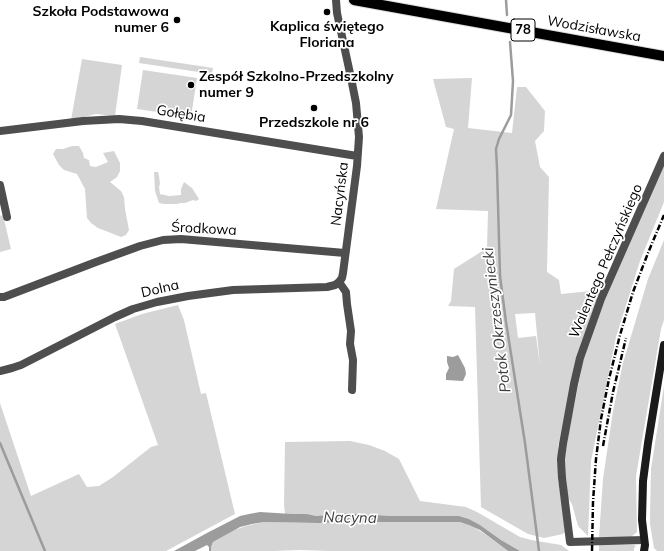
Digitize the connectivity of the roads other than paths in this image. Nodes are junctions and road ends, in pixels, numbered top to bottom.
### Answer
1 (336, 0) edge
2 (354, 0) edge
3 (664, 56) edge
4 (0, 131) edge
5 (358, 156) junction
6 (664, 156) edge
7 (0, 186) edge
8 (7, 217) dead end
9 (345, 253) junction
10 (339, 282) junction
11 (0, 297) edge
12 (664, 345) edge
13 (0, 371) edge
14 (352, 390) dead end
15 (645, 547) edge

1 - 5 street, Nacyńska
2 - 3 main road, Wodzisławska / 78
4 - 5 street, Gołębia
5 - 9 street, Nacyńska
6 - 15 street, Walentego Pełczyńskiego
7 - 8 street
9 - 10 street, Nacyńska
9 - 11 street, Środkowa
10 - 13 street, Dolna
10 - 14 street
12 - 15 main road

